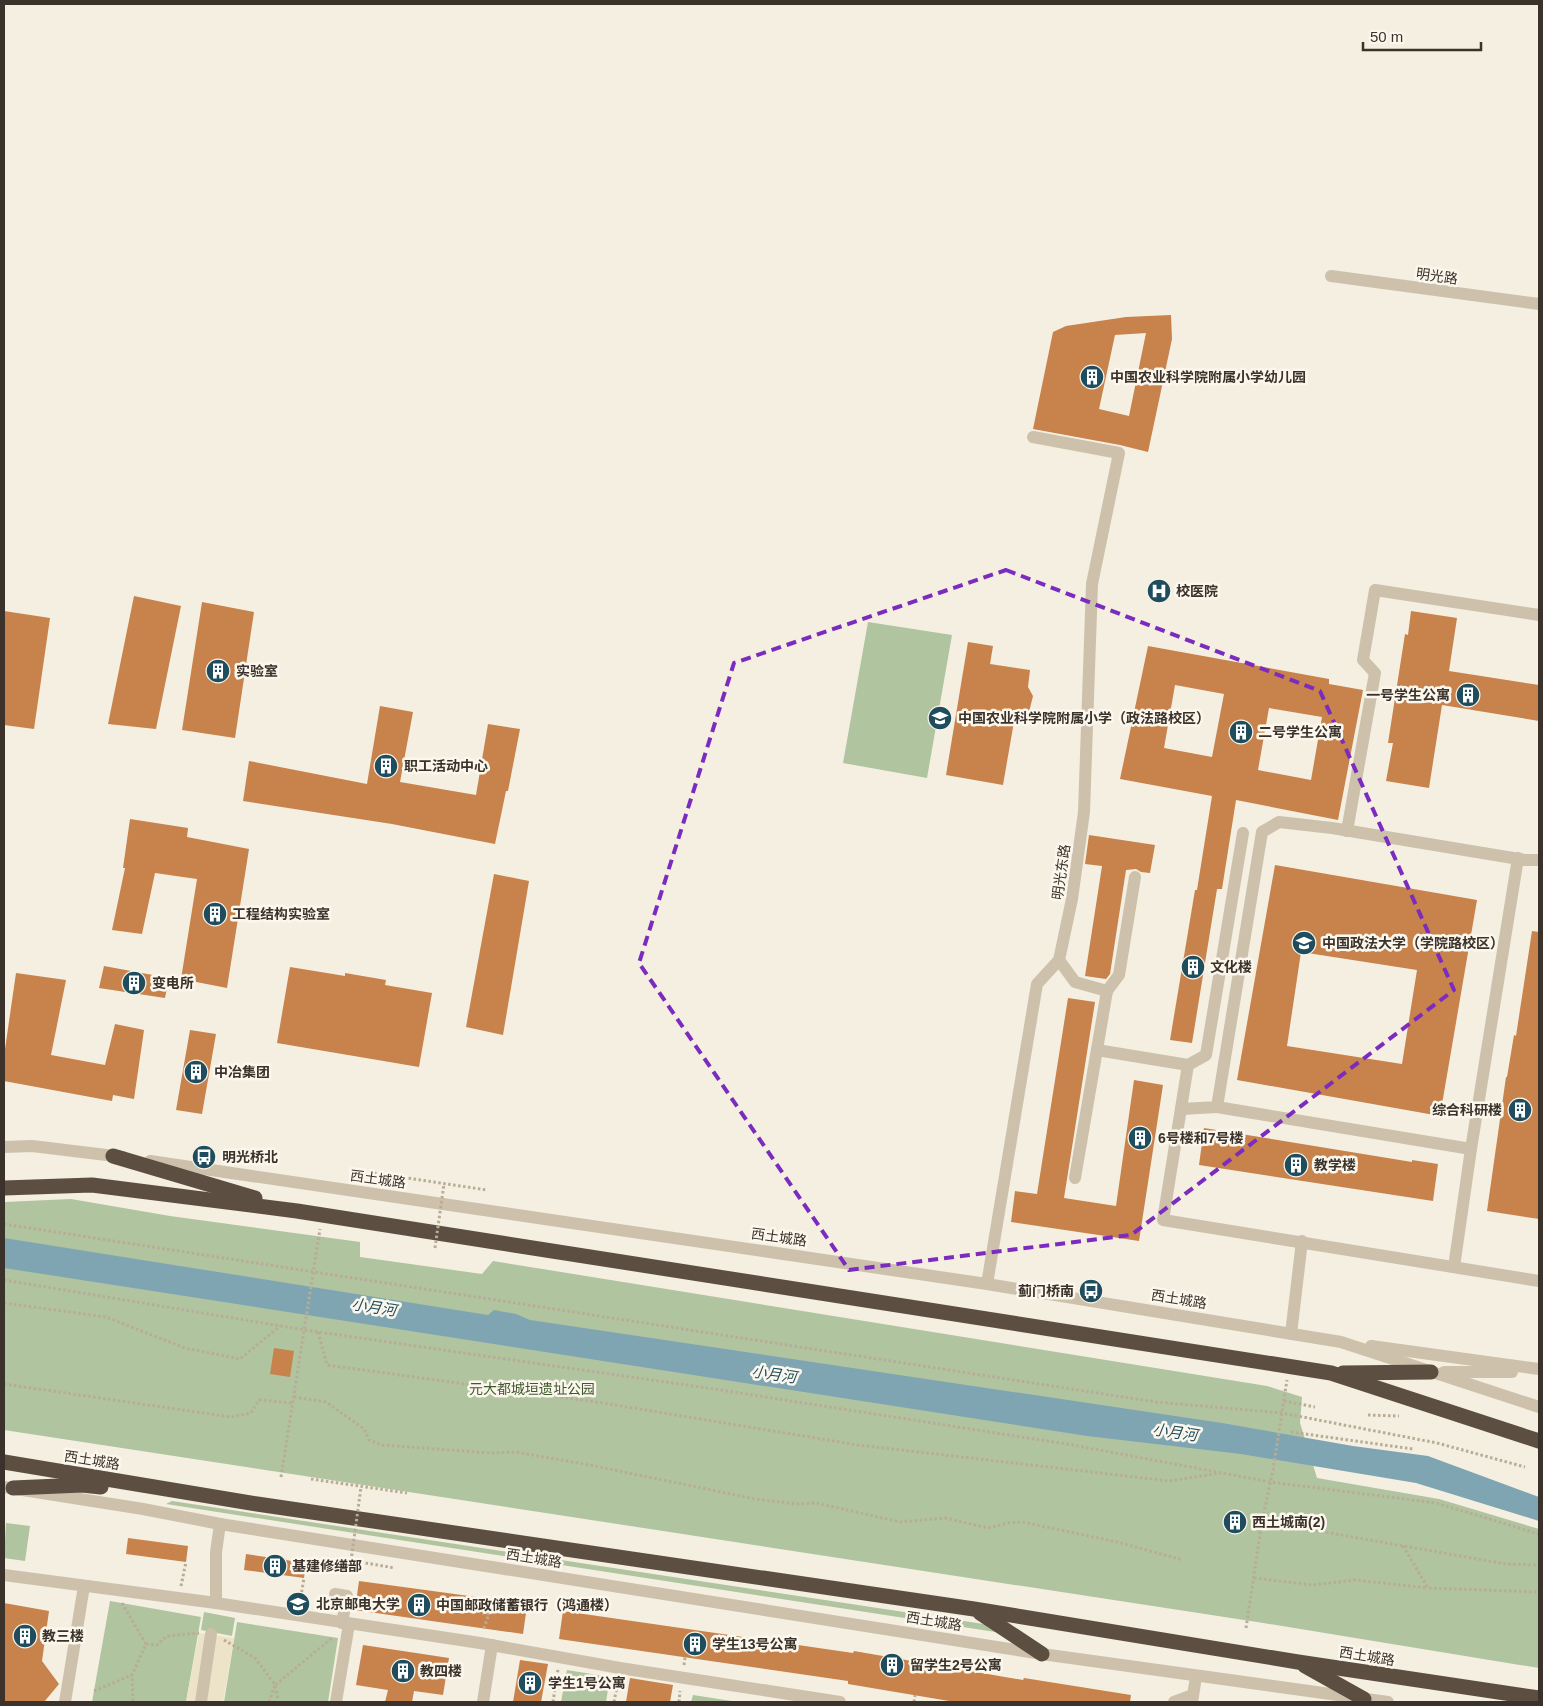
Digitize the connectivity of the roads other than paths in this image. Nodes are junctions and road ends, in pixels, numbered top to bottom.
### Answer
1 (1331, 276) dead end
2 (1539, 304) edge
3 (1033, 437) dead end
4 (1539, 614) edge
5 (1347, 831) junction
6 (1243, 833) dead end
7 (1518, 858) junction
8 (1539, 860) edge
9 (1135, 877) dead end
10 (1059, 960) junction
11 (1107, 991) junction
12 (1097, 1050) junction
13 (1188, 1065) junction
14 (1217, 1107) junction
15 (1181, 1108) junction
16 (4, 1147) edge
17 (1471, 1149) junction
18 (113, 1156) junction
19 (1075, 1178) dead end
20 (4, 1188) edge
21 (297, 1210) junction
22 (1302, 1241) junction
23 (1454, 1267) junction
24 (1539, 1281) edge
25 (987, 1284) junction
26 (1291, 1334) junction
27 (1341, 1342) junction
28 (1539, 1371) edge
29 (1431, 1372) junction
30 (1330, 1373) junction
31 (1539, 1407) edge
32 (1539, 1441) edge
33 (4, 1462) edge
34 (8, 1487) edge
35 (257, 1504) junction
36 (220, 1524) junction
37 (4, 1575) edge
38 (84, 1586) junction
39 (335, 1594) dead end
40 (216, 1603) junction
41 (974, 1610) junction
42 (346, 1625) junction
43 (205, 1633) road end
44 (486, 1644) junction
45 (1042, 1654) junction
46 (1298, 1662) junction
47 (1196, 1677) junction
48 (1539, 1698) edge
49 (1192, 1699) edge
50 (1364, 1699) junction
51 (65, 1702) edge
52 (201, 1702) edge
53 (336, 1702) edge
54 (483, 1702) edge
55 (840, 1702) edge
56 (1174, 1702) edge
57 (1388, 1702) edge

1 - 2 street, 明光路
3 - 10 street, 明光东路
4 - 5 street
5 - 7 street
5 - 14 street
6 - 13 street
7 - 8 street
7 - 17 street
9 - 11 street
10 - 11 street
10 - 25 street
11 - 12 street
12 - 13 street
12 - 19 street
13 - 15 street
14 - 15 street
14 - 17 street
15 - 22 street
16 - 18 street, 西土城路
17 - 23 street
18 - 21 highway
18 - 25 street, 西土城路
20 - 21 highway
21 - 30 highway
22 - 23 street
22 - 26 street
23 - 24 street
25 - 26 street, 西土城路
26 - 27 street, 西土城路
27 - 28 street
27 - 29 street, 西土城路
28 - 29 street
29 - 30 highway
29 - 31 street, 西土城路
30 - 32 highway
33 - 35 highway, 西土城路
34 - 35 highway
34 - 36 street, 西土城路
35 - 41 highway, 西土城路
36 - 40 street
36 - 45 street, 西土城路
37 - 38 street
38 - 40 street
38 - 51 street
39 - 42 street
40 - 42 street
41 - 45 highway
41 - 46 highway, 西土城路
42 - 44 street
42 - 53 street
43 - 52 street
44 - 54 street
44 - 55 street
45 - 47 street, 西土城路
46 - 48 highway, 西土城路
46 - 50 highway
47 - 49 street
47 - 50 street, 西土城路
49 - 56 street
50 - 57 street, 西土城路

